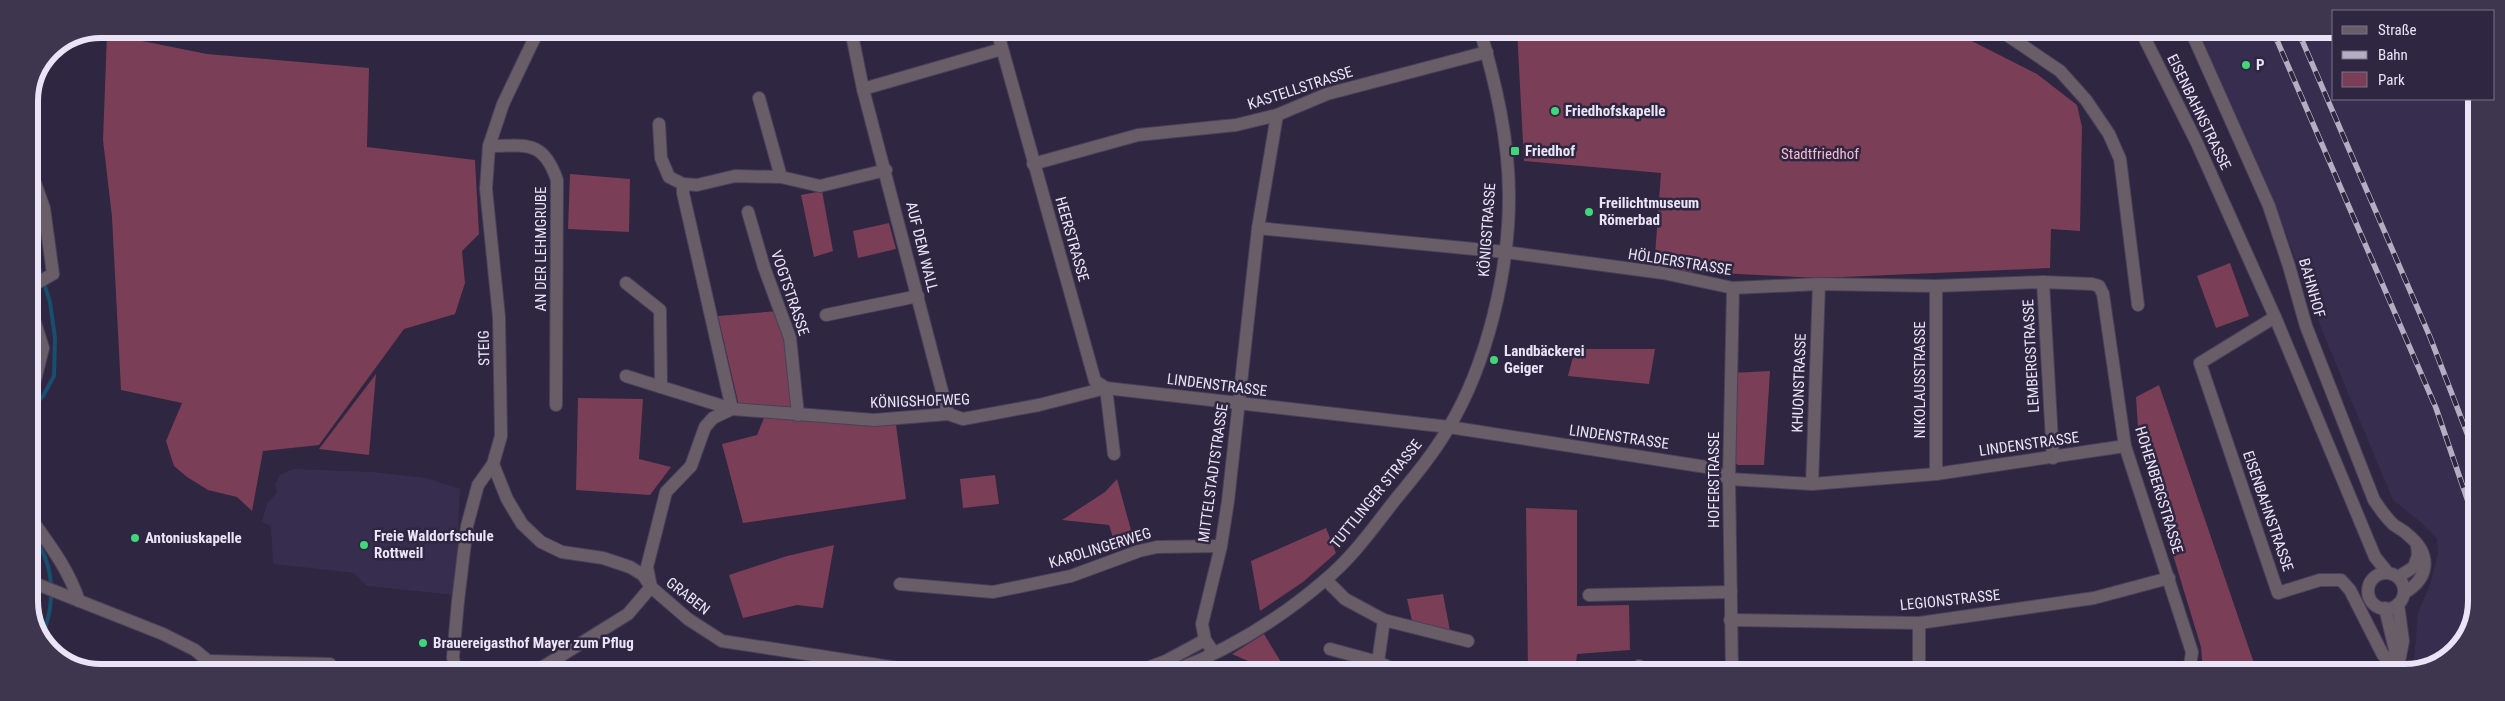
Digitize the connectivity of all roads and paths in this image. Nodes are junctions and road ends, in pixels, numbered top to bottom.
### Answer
1 (535, 38) edge
2 (853, 38) edge
3 (999, 38) edge
4 (1483, 38) edge
5 (2011, 38) edge
6 (2144, 38) edge
7 (2194, 38) edge
8 (1002, 49) junction
9 (1487, 52) junction
10 (863, 89) junction
11 (758, 98) dead end
12 (1277, 116) junction
13 (659, 124) dead end
14 (489, 146) junction
15 (1033, 164) junction
16 (886, 170) junction
17 (781, 177) junction
18 (683, 184) junction
19 (38, 191) edge
20 (748, 212) dead end
21 (1258, 228) junction
22 (1505, 252) junction
23 (38, 282) edge
24 (2043, 282) junction
25 (626, 283) dead end
26 (1819, 284) junction
27 (1936, 286) junction
28 (2099, 286) joint
29 (1733, 288) junction
30 (918, 296) junction
31 (2138, 305) dead end
32 (826, 315) dead end
33 (2275, 317) junction
34 (38, 332) edge
35 (38, 368) edge
36 (626, 376) dead end
37 (662, 387) junction
38 (1106, 388) junction
39 (1239, 404) junction
40 (556, 405) dead end
41 (732, 409) junction
42 (948, 414) junction
43 (798, 416) junction
44 (1449, 427) junction
45 (2125, 446) junction
46 (1114, 454) dead end
47 (2052, 458) junction
48 (493, 464) junction
49 (1936, 474) junction
50 (1729, 479) junction
51 (1812, 484) junction
52 (38, 528) edge
53 (2368, 540) junction
54 (2416, 543) junction
55 (1221, 546) junction
56 (2393, 575) junction
57 (2169, 578) junction
58 (1326, 580) junction
59 (2371, 581) junction
60 (38, 584) edge
61 (900, 584) dead end
62 (651, 587) junction
63 (1731, 592) junction
64 (1589, 595) dead end
65 (2401, 598) junction
66 (79, 601) junction
67 (2385, 608) junction
68 (1384, 620) junction
69 (1730, 620) junction
70 (1919, 623) junction
71 (1205, 640) junction
72 (1468, 642) dead end
73 (1330, 648) dead end
74 (1214, 653) junction
75 (1378, 662) junction
76 (209, 664) edge
77 (454, 664) edge
78 (548, 664) edge
79 (872, 664) edge
80 (1158, 664) edge
81 (1190, 664) edge
82 (1382, 664) edge
83 (1732, 664) edge
84 (1919, 664) edge
85 (2190, 664) edge
86 (2393, 664) edge
87 (2397, 664) edge
88 (2399, 664) edge

1 - 14 street, STEIG
2 - 10 street, AUF DEM WALL
3 - 8 street, HEERSTRASSE
4 - 9 street, KÖNIGSTRASSE
5 - 31 street
6 - 33 street, EISENBAHNSTRASSE
7 - 54 street, BAHNHOF
8 - 10 street
8 - 15 street, HEERSTRASSE
9 - 12 street, KASTELLSTRASSE
9 - 22 street, KÖNIGSTRASSE
10 - 16 street, AUF DEM WALL
11 - 17 street
12 - 15 street, KASTELLSTRASSE
12 - 21 street, MITTELSTADTSTRASSE
13 - 18 street
14 - 40 street, AN DER LEHMGRUBE
14 - 48 street, STEIG
15 - 38 street, HEERSTRASSE
16 - 17 street
16 - 30 street, AUF DEM WALL
17 - 18 street
18 - 41 street
19 - 23 street
20 - 43 street, VOGTSTRASSE
21 - 22 street, HÖLDERSTRASSE
21 - 39 street, MITTELSTADTSTRASSE
22 - 29 street, HÖLDERSTRASSE
22 - 44 street, KÖNIGSTRASSE
24 - 27 street, HÖLDERSTRASSE
24 - 28 street, HÖLDERSTRASSE
24 - 47 street, LEMBERGSTRASSE
25 - 37 street
26 - 27 street, HÖLDERSTRASSE
26 - 29 street, HÖLDERSTRASSE
26 - 51 street, KHUONSTRASSE
27 - 49 street, NIKOLAUSSTRASSE
28 - 45 street, HOHENBERGSTRASSE
29 - 50 street, HOFERSTRASSE
30 - 32 street
30 - 42 street, AUF DEM WALL
33 - 53 street, EISENBAHNSTRASSE
33 - 86 street, EISENBAHNSTRASSE
34 - 35 street
36 - 37 street, KÖNIGSHOFWEG
37 - 41 street, KÖNIGSHOFWEG
38 - 39 street, LINDENSTRASSE
38 - 42 street, KÖNIGSHOFWEG
38 - 46 street
39 - 44 street, LINDENSTRASSE
39 - 55 street, MITTELSTADTSTRASSE
41 - 43 street, KÖNIGSHOFWEG
41 - 62 street
42 - 43 street, KÖNIGSHOFWEG
44 - 50 street, LINDENSTRASSE
44 - 58 street, TUTTLINGER STRASSE
45 - 47 street, LINDENSTRASSE
45 - 57 street, HOHENBERGSTRASSE
47 - 49 street, LINDENSTRASSE
48 - 62 street, GRABEN
48 - 77 street, STEIG
49 - 51 street, LINDENSTRASSE
50 - 51 street, LINDENSTRASSE
50 - 63 street, HOFERSTRASSE
52 - 66 street
53 - 56 street, EISENBAHNSTRASSE
53 - 59 street, EISENBAHNSTRASSE
54 - 56 street
54 - 65 street, BAHNHOF
55 - 61 street, KAROLINGERWEG
55 - 71 street, MITTELSTADTSTRASSE
56 - 59 street
56 - 65 street
57 - 70 street, LEGIONSTRASSE
57 - 85 street, HOHENBERGSTRASSE
58 - 68 street
58 - 74 street, TUTTLINGER STRASSE
59 - 67 street
60 - 66 street
62 - 78 street
62 - 79 street, GRABEN
63 - 64 street
63 - 69 street, HOFERSTRASSE
65 - 67 street
65 - 88 street
66 - 76 street
67 - 87 street
68 - 72 street
68 - 75 street
69 - 70 street, LEGIONSTRASSE
69 - 83 street, HOFERSTRASSE
70 - 84 street
71 - 74 street
71 - 80 street
73 - 75 street
74 - 81 street, TUTTLINGER STRASSE
75 - 82 street

